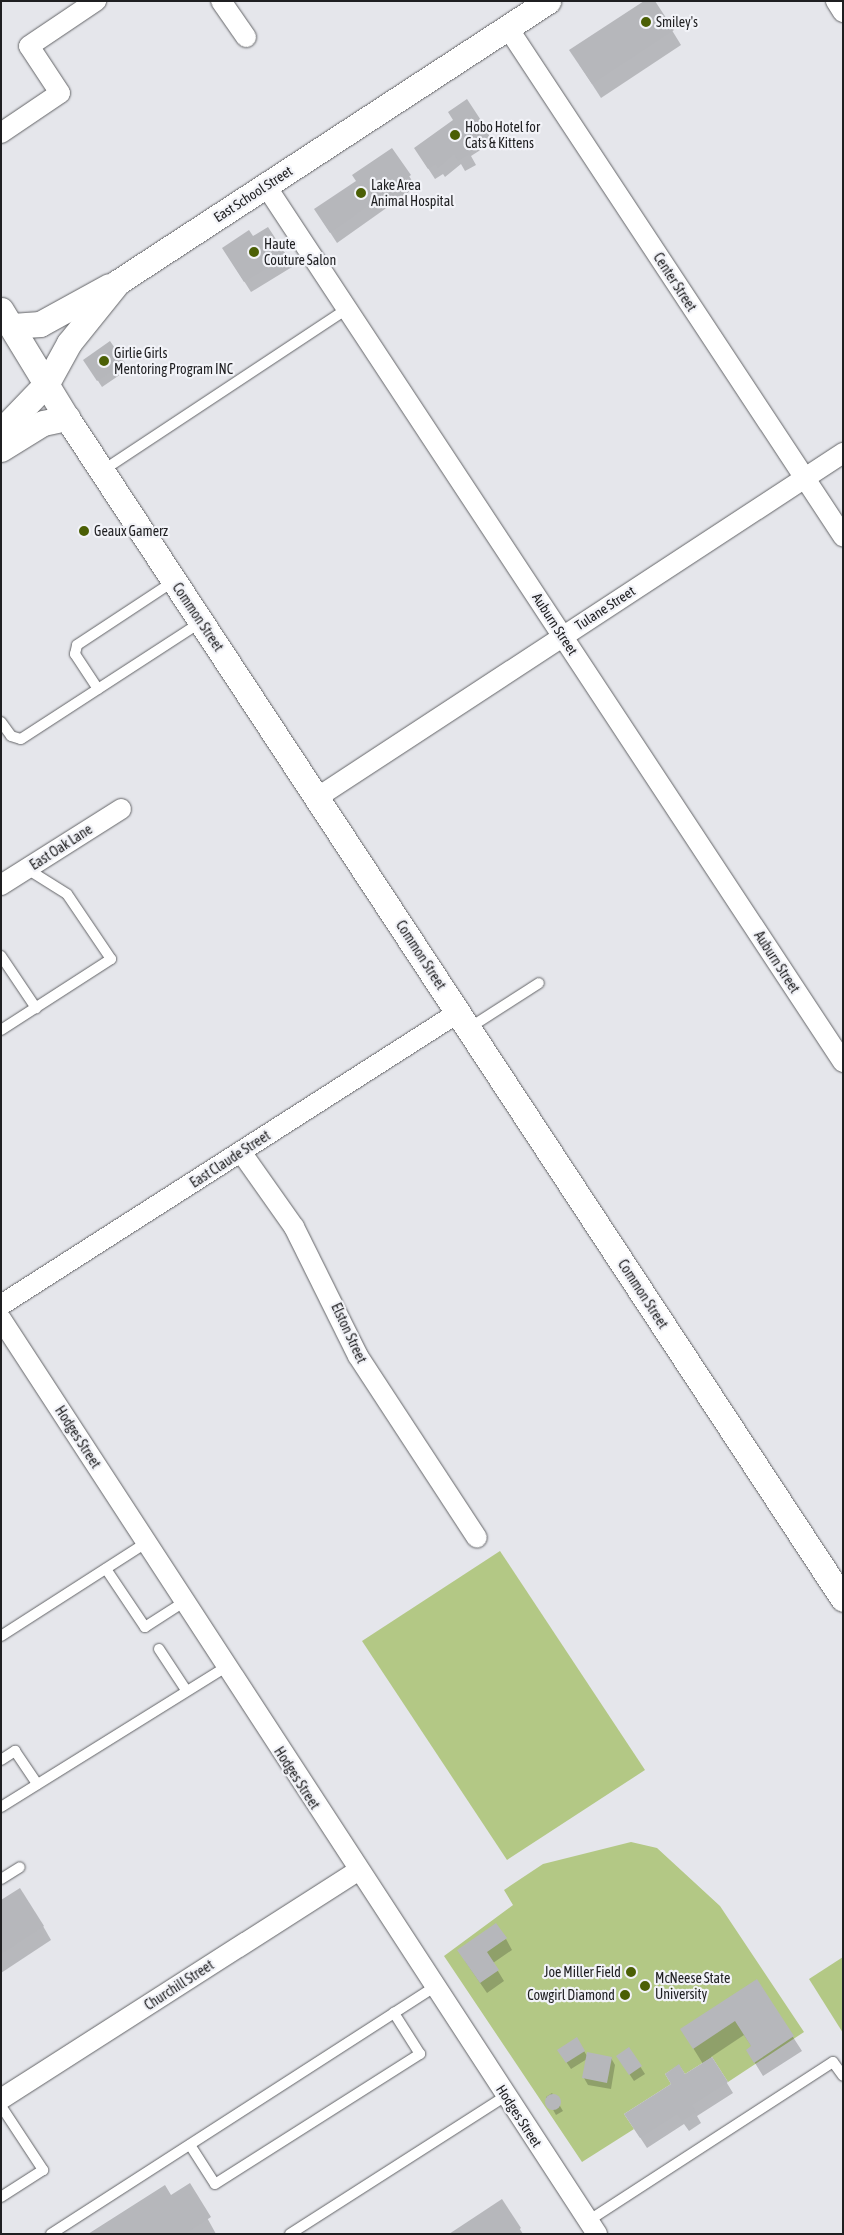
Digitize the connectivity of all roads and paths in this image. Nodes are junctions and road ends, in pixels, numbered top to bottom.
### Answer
1 (96, 1) edge
2 (221, 1) edge
3 (836, 1) edge
4 (538, 4) edge
5 (843, 12) edge
6 (508, 28) junction
7 (246, 37) dead end
8 (1, 134) edge
9 (266, 186) junction
10 (118, 282) junction
11 (347, 309) junction
12 (7, 318) edge
13 (46, 383) junction
14 (67, 418) junction
15 (1, 431) edge
16 (1, 449) edge
17 (843, 453) edge
18 (102, 471) junction
19 (805, 478) junction
20 (843, 536) edge
21 (174, 581) junction
22 (202, 622) junction
23 (563, 636) junction
24 (98, 689) junction
25 (1, 722) edge
26 (318, 797) junction
27 (121, 809) dead end
28 (27, 869) junction
29 (1, 885) edge
30 (1, 956) edge
31 (539, 983) dead end
32 (36, 1008) junction
33 (464, 1020) junction
34 (1, 1030) edge
35 (843, 1062) edge
36 (241, 1152) junction
37 (1, 1305) edge
38 (1, 1319) edge
39 (477, 1538) dead end
40 (146, 1543) junction
41 (106, 1569) junction
42 (843, 1599) edge
43 (184, 1602) junction
44 (1, 1636) edge
45 (159, 1649) dead end
46 (226, 1667) junction
47 (186, 1690) junction
48 (1, 1760) edge
49 (37, 1784) junction
50 (1, 1807) edge
51 (20, 1867) dead end
52 (358, 1871) junction
53 (1, 1879) edge
54 (435, 1987) junction
55 (394, 2013) junction
56 (843, 2076) edge
57 (506, 2096) junction
58 (1, 2099) edge
59 (1, 2106) edge
60 (190, 2145) junction
61 (1, 2197) edge
62 (592, 2227) edge
63 (51, 2234) edge
64 (290, 2234) edge

1 - 8 street
2 - 7 street
3 - 5 street
4 - 6 street, East School Street
6 - 9 street, East School Street
6 - 19 street, Center Street
9 - 10 street, East School Street
9 - 11 street, Auburn Street
10 - 12 street
10 - 13 street, East School Street
11 - 18 lane
11 - 23 street, Auburn Street
12 - 13 street, Common Street
13 - 14 street, Common Street
13 - 15 street, East School Street
14 - 16 street
14 - 18 street, Common Street
17 - 19 street, Tulane Street
18 - 21 street, Common Street
19 - 20 street, Center Street
19 - 23 street, Tulane Street
21 - 22 street, Common Street
21 - 24 lane
22 - 24 lane
22 - 26 street, Common Street
23 - 26 street, Tulane Street
23 - 35 street, Auburn Street
24 - 25 lane
26 - 33 street, Common Street
27 - 28 street, East Oak Lane
28 - 29 street, East Oak Lane
28 - 32 lane
30 - 32 lane
31 - 33 lane
32 - 34 lane
33 - 36 street, East Claude Street
33 - 42 street, Common Street
36 - 37 street, East Claude Street
36 - 39 street, Elston Street
38 - 40 street, Hodges Street
40 - 41 lane
40 - 43 street, Hodges Street
41 - 43 lane
41 - 44 lane
43 - 46 street, Hodges Street
45 - 47 lane
46 - 47 lane
46 - 52 street, Hodges Street
47 - 49 lane
48 - 49 lane
49 - 50 lane
51 - 53 lane
52 - 54 street, Hodges Street
52 - 58 street, Churchill Street
54 - 55 lane
54 - 57 street, Hodges Street
55 - 60 lane
55 - 60 lane
56 - 62 lane
57 - 62 street, Hodges Street
57 - 64 lane
59 - 61 lane
60 - 63 lane

